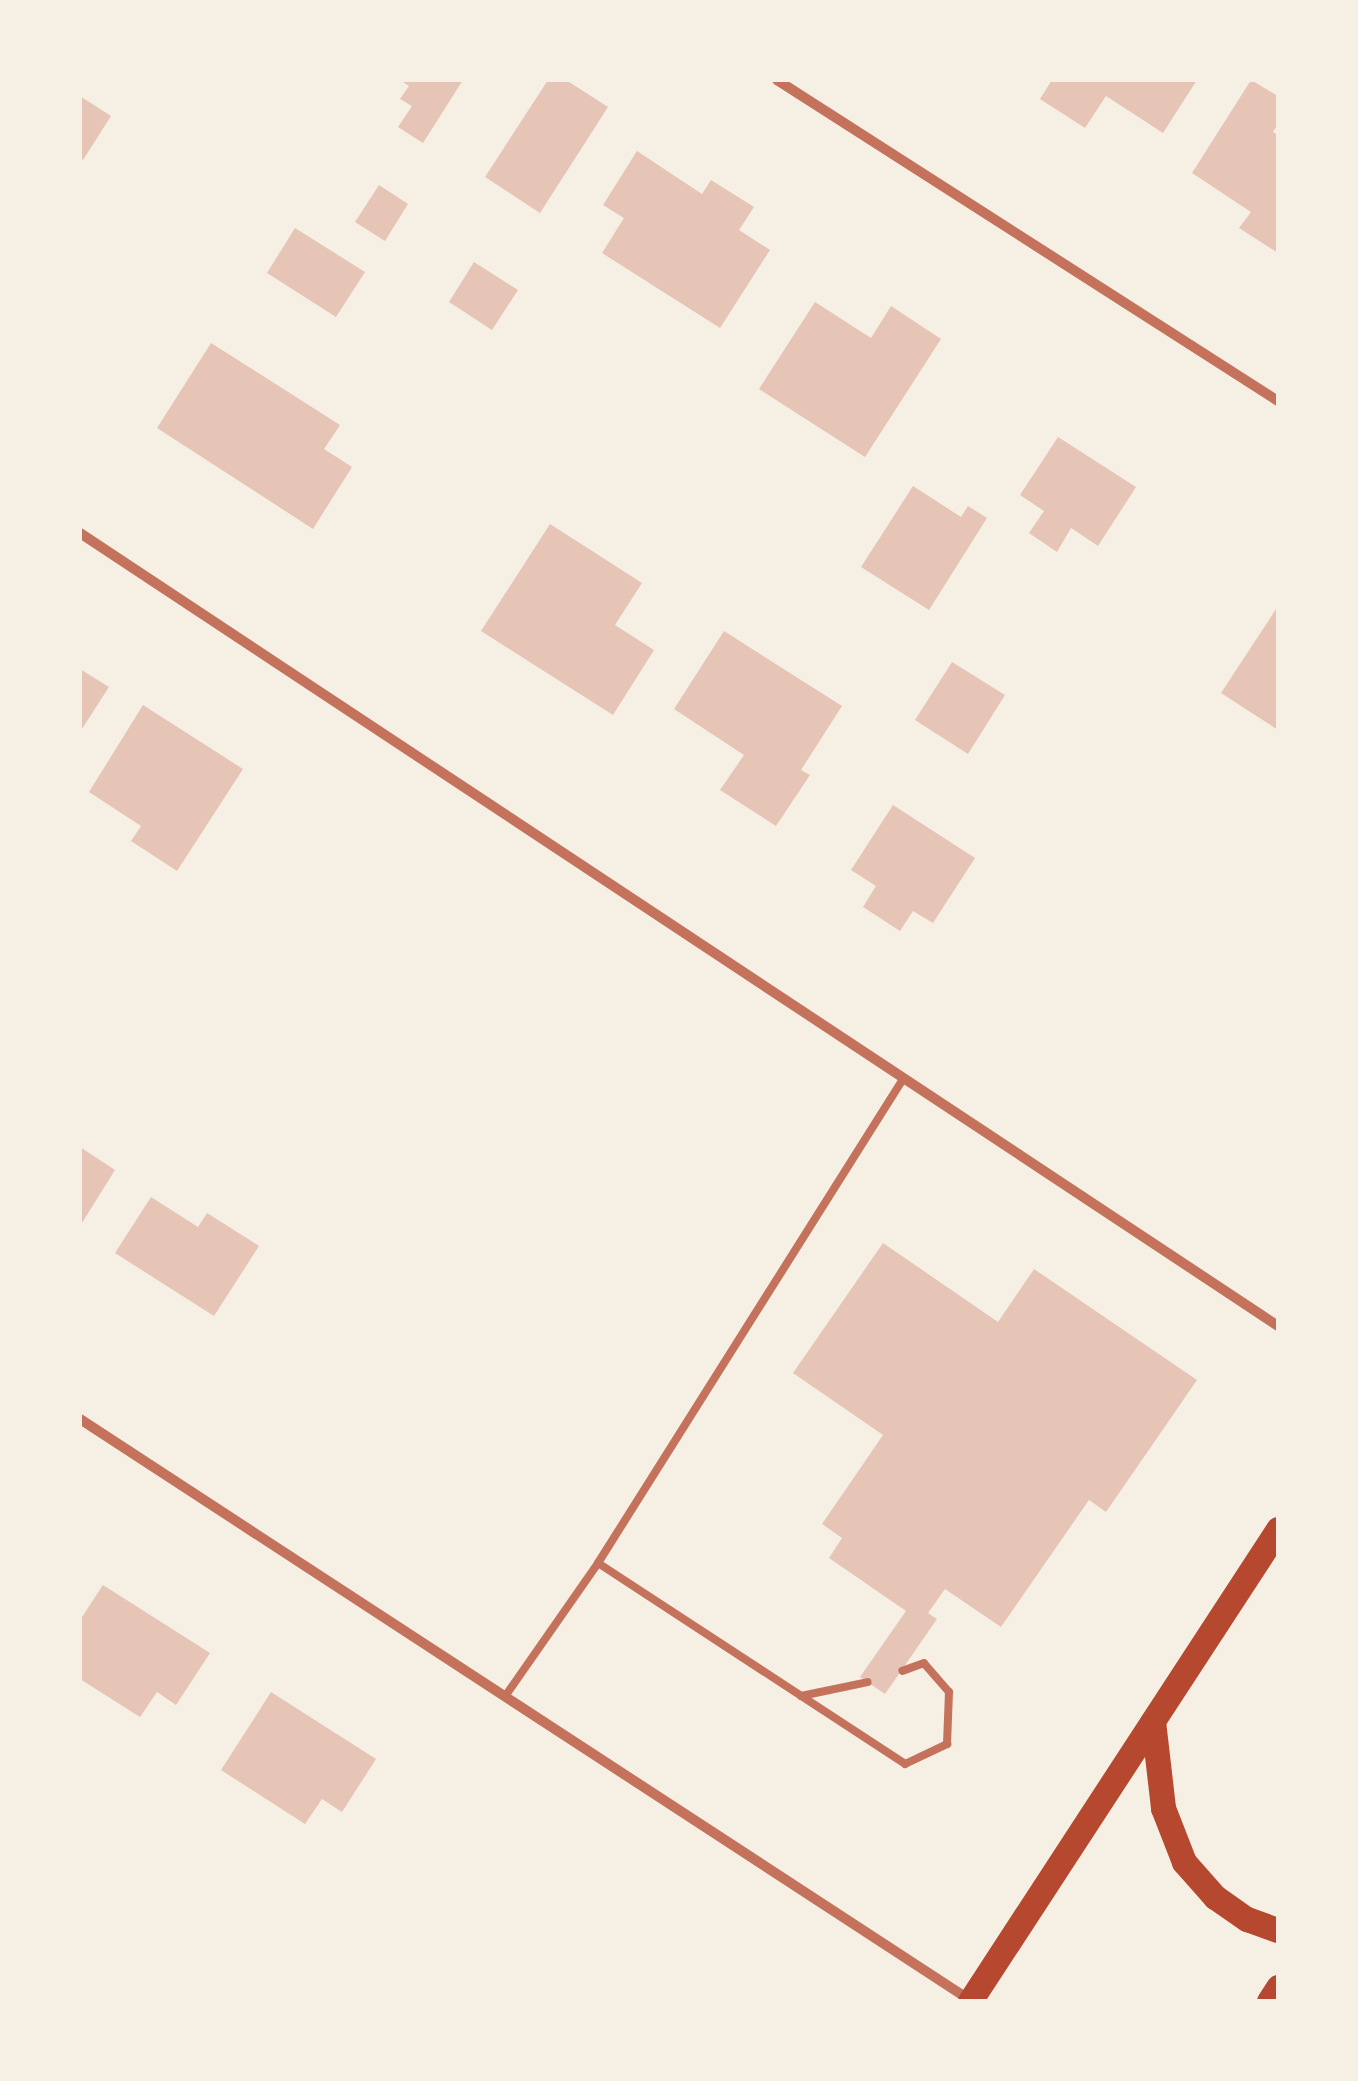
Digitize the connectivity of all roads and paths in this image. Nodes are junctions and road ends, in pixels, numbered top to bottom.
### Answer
1 (777, 80) edge
2 (1278, 401) edge
3 (80, 533) edge
4 (903, 1079) junction
5 (1278, 1326) edge
6 (80, 1419) edge
7 (1278, 1529) edge
8 (598, 1563) junction
9 (902, 1671) dead end
10 (868, 1682) dead end
11 (506, 1695) junction
12 (801, 1696) junction
13 (1153, 1721) junction
14 (1278, 1930) edge
15 (1278, 1986) edge
16 (970, 2001) edge
17 (978, 2001) edge
18 (1268, 2001) edge

1 - 2 street
3 - 4 street
4 - 5 street
4 - 8 lane
6 - 11 street
7 - 13 main road
8 - 11 lane
8 - 12 lane
9 - 12 lane
10 - 12 lane
11 - 16 street
13 - 14 main road
13 - 16 main road
15 - 18 main road
16 - 17 main road

